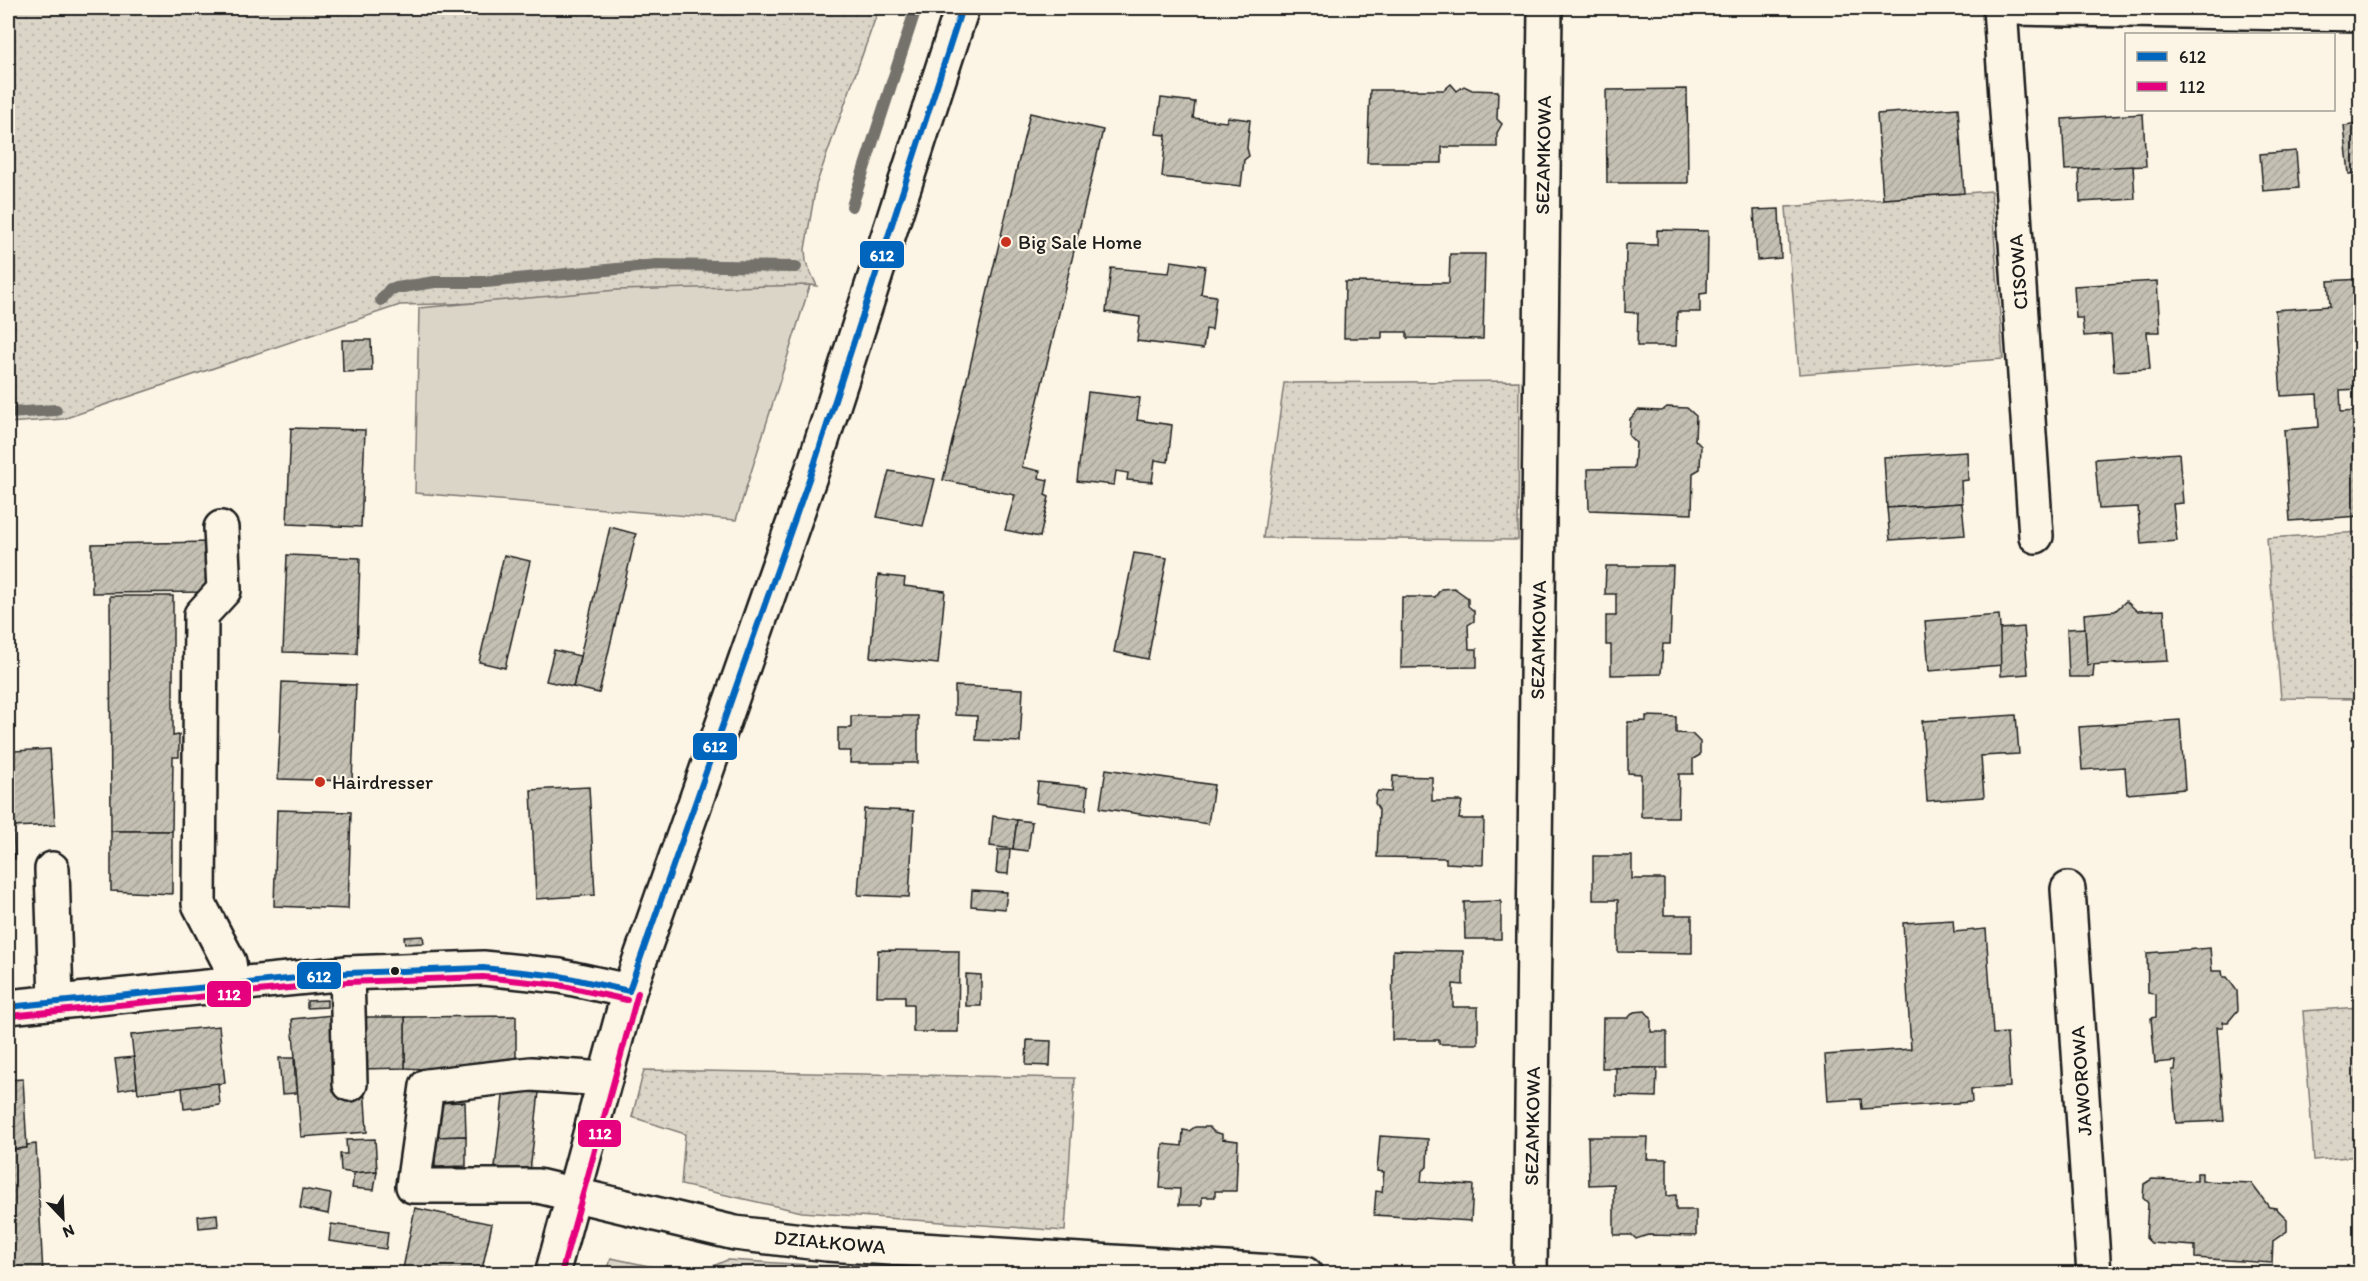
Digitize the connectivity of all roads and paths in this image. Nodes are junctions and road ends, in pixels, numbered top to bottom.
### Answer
1 (962, 8) edge
2 (1545, 8) edge
3 (2000, 8) edge
4 (2014, 8) edge
5 (2361, 14) edge
6 (221, 528) dead end
7 (2036, 536) dead end
8 (52, 869) dead end
9 (2068, 889) dead end
10 (347, 973) junction
11 (232, 983) junction
12 (628, 991) junction
13 (56, 1001) junction
14 (8, 1007) edge
15 (605, 1079) junction
16 (350, 1084) dead end
17 (575, 1196) junction
18 (552, 1274) edge
19 (1305, 1274) edge
20 (1530, 1274) edge
21 (2094, 1274) edge

1 - 12 street
2 - 20 street, SEZAMKOWA
3 - 7 street, CISOWA
4 - 5 street
6 - 11 street
8 - 13 street
9 - 21 street, JAWOROWA
10 - 11 street
10 - 12 street
10 - 16 street
11 - 13 street
12 - 15 street
13 - 14 street
15 - 17 street
15 - 17 street, DZIAŁKOWA
17 - 18 street
17 - 19 street, DZIAŁKOWA

